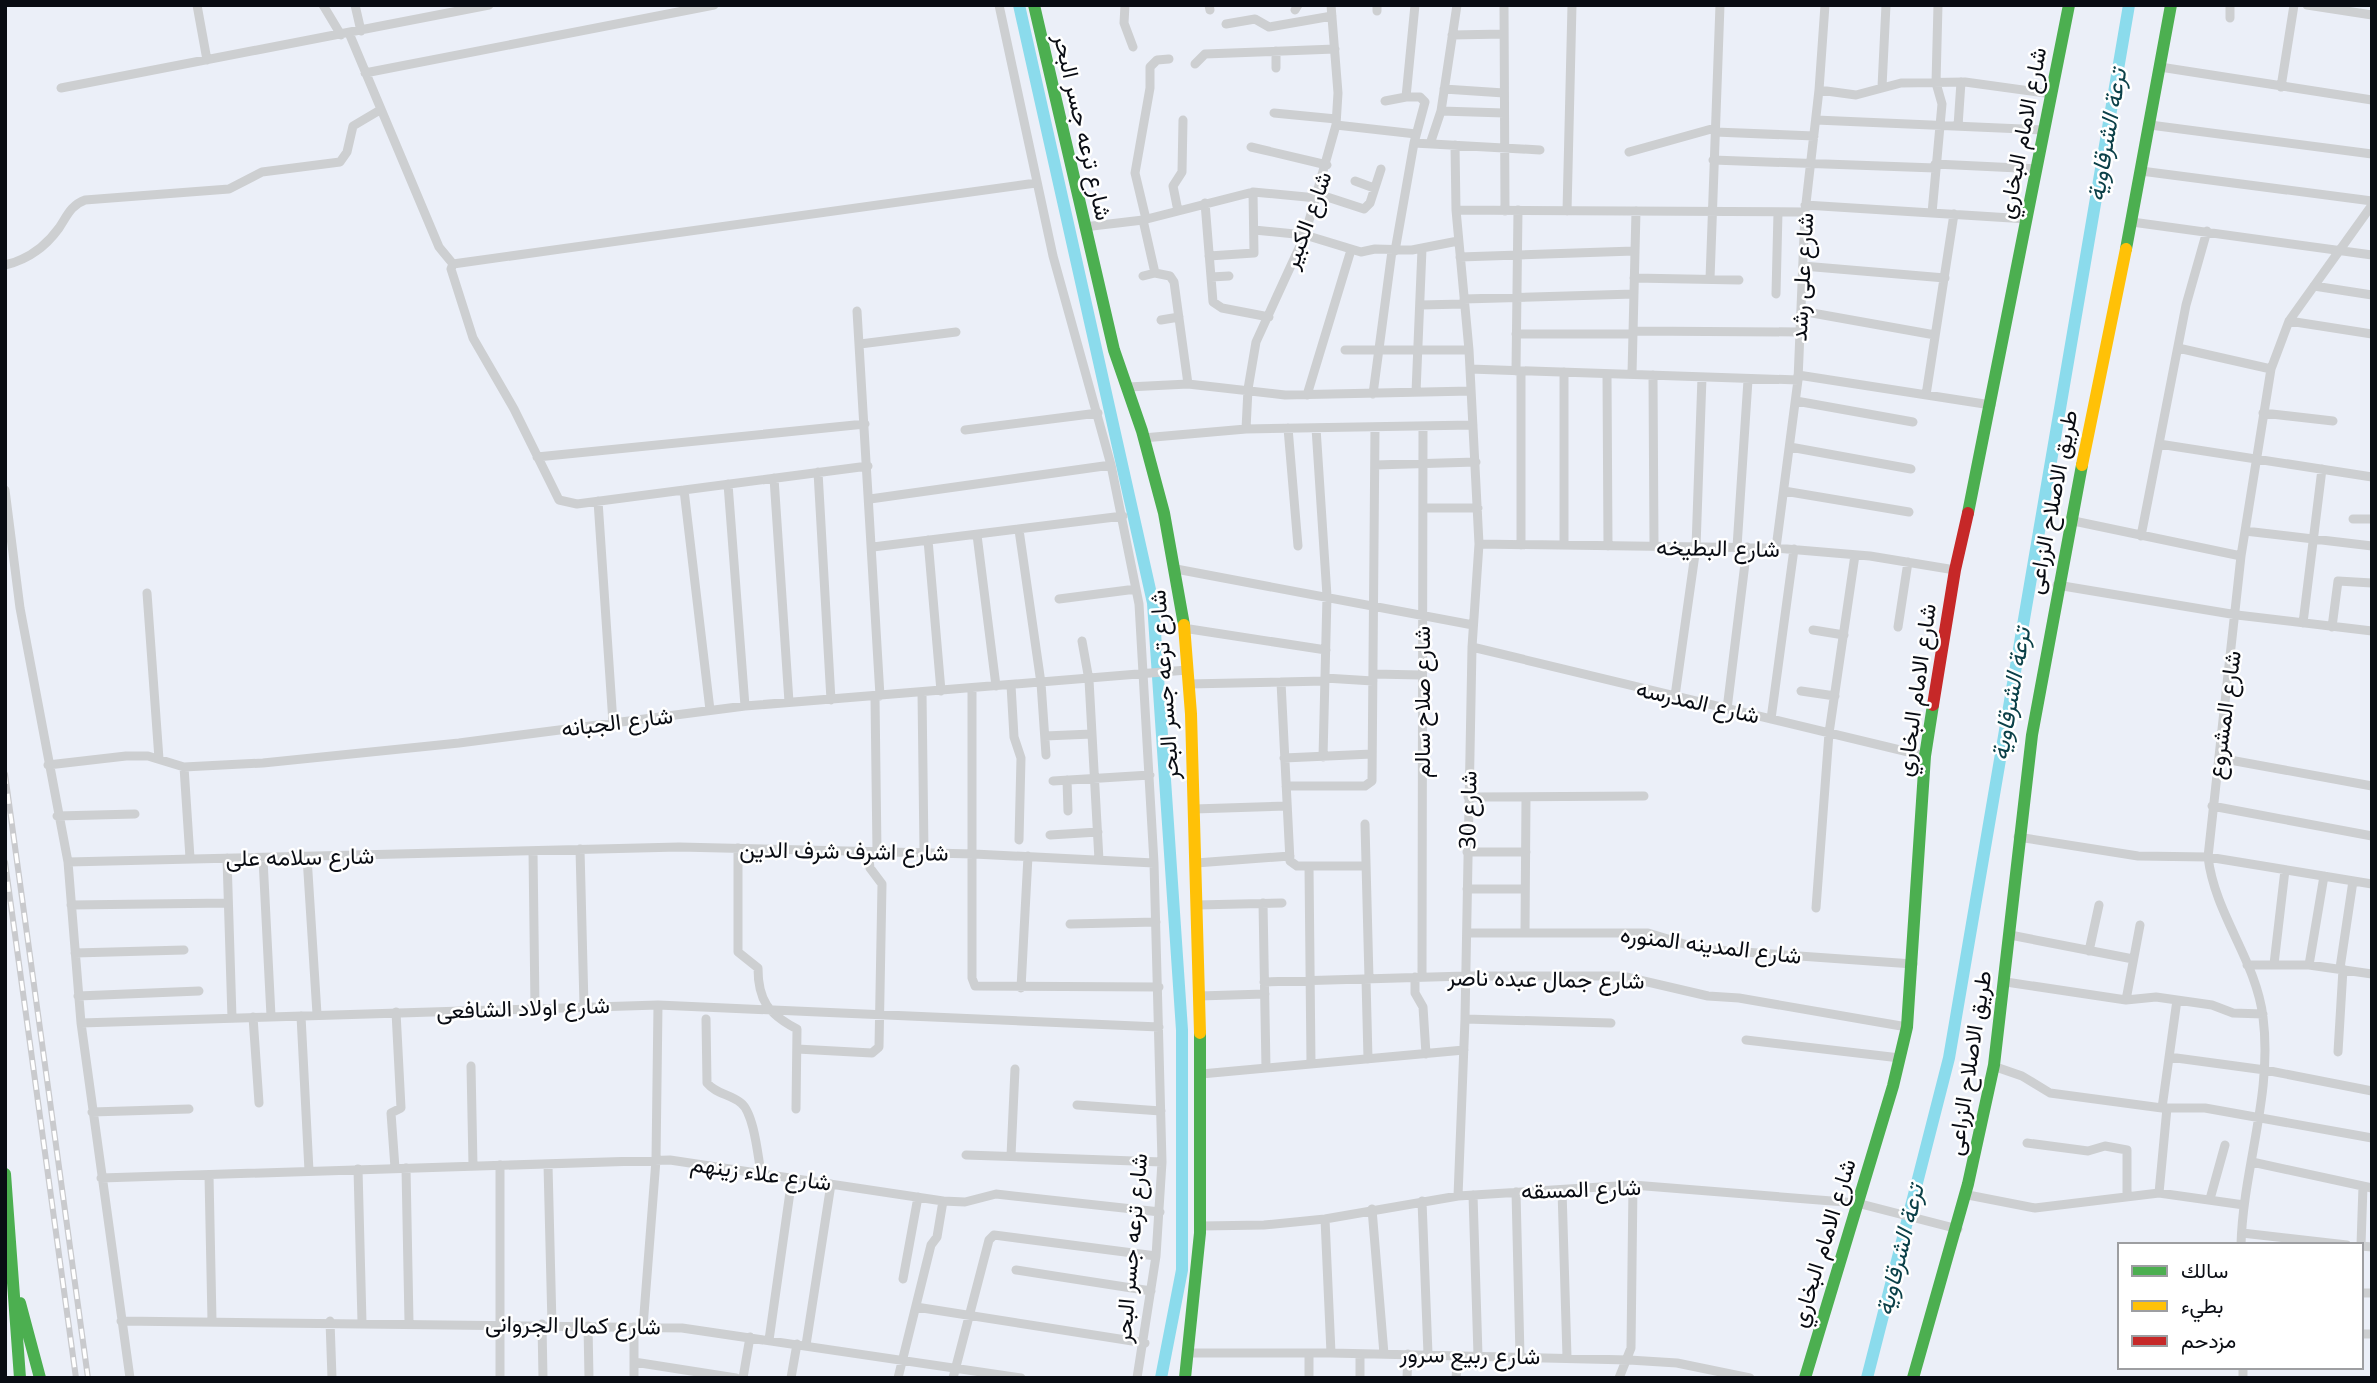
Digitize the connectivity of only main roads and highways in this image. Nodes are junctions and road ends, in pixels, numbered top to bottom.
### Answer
1 (1034, 5) edge
2 (2068, 5) edge
3 (2167, 6) edge
4 (5, 1174) edge
5 (12, 1276) junction
6 (20, 1378) edge
7 (40, 1378) edge
8 (1185, 1378) edge
9 (1805, 1378) edge
10 (1913, 1378) edge

1 - 8 main road, شارع ترعه جسر البحر
2 - 9 main road, شارع الامام البخاري
3 - 10 main road, طريق الاصلاح الزراعى
4 - 5 main road
5 - 6 main road
5 - 7 main road

